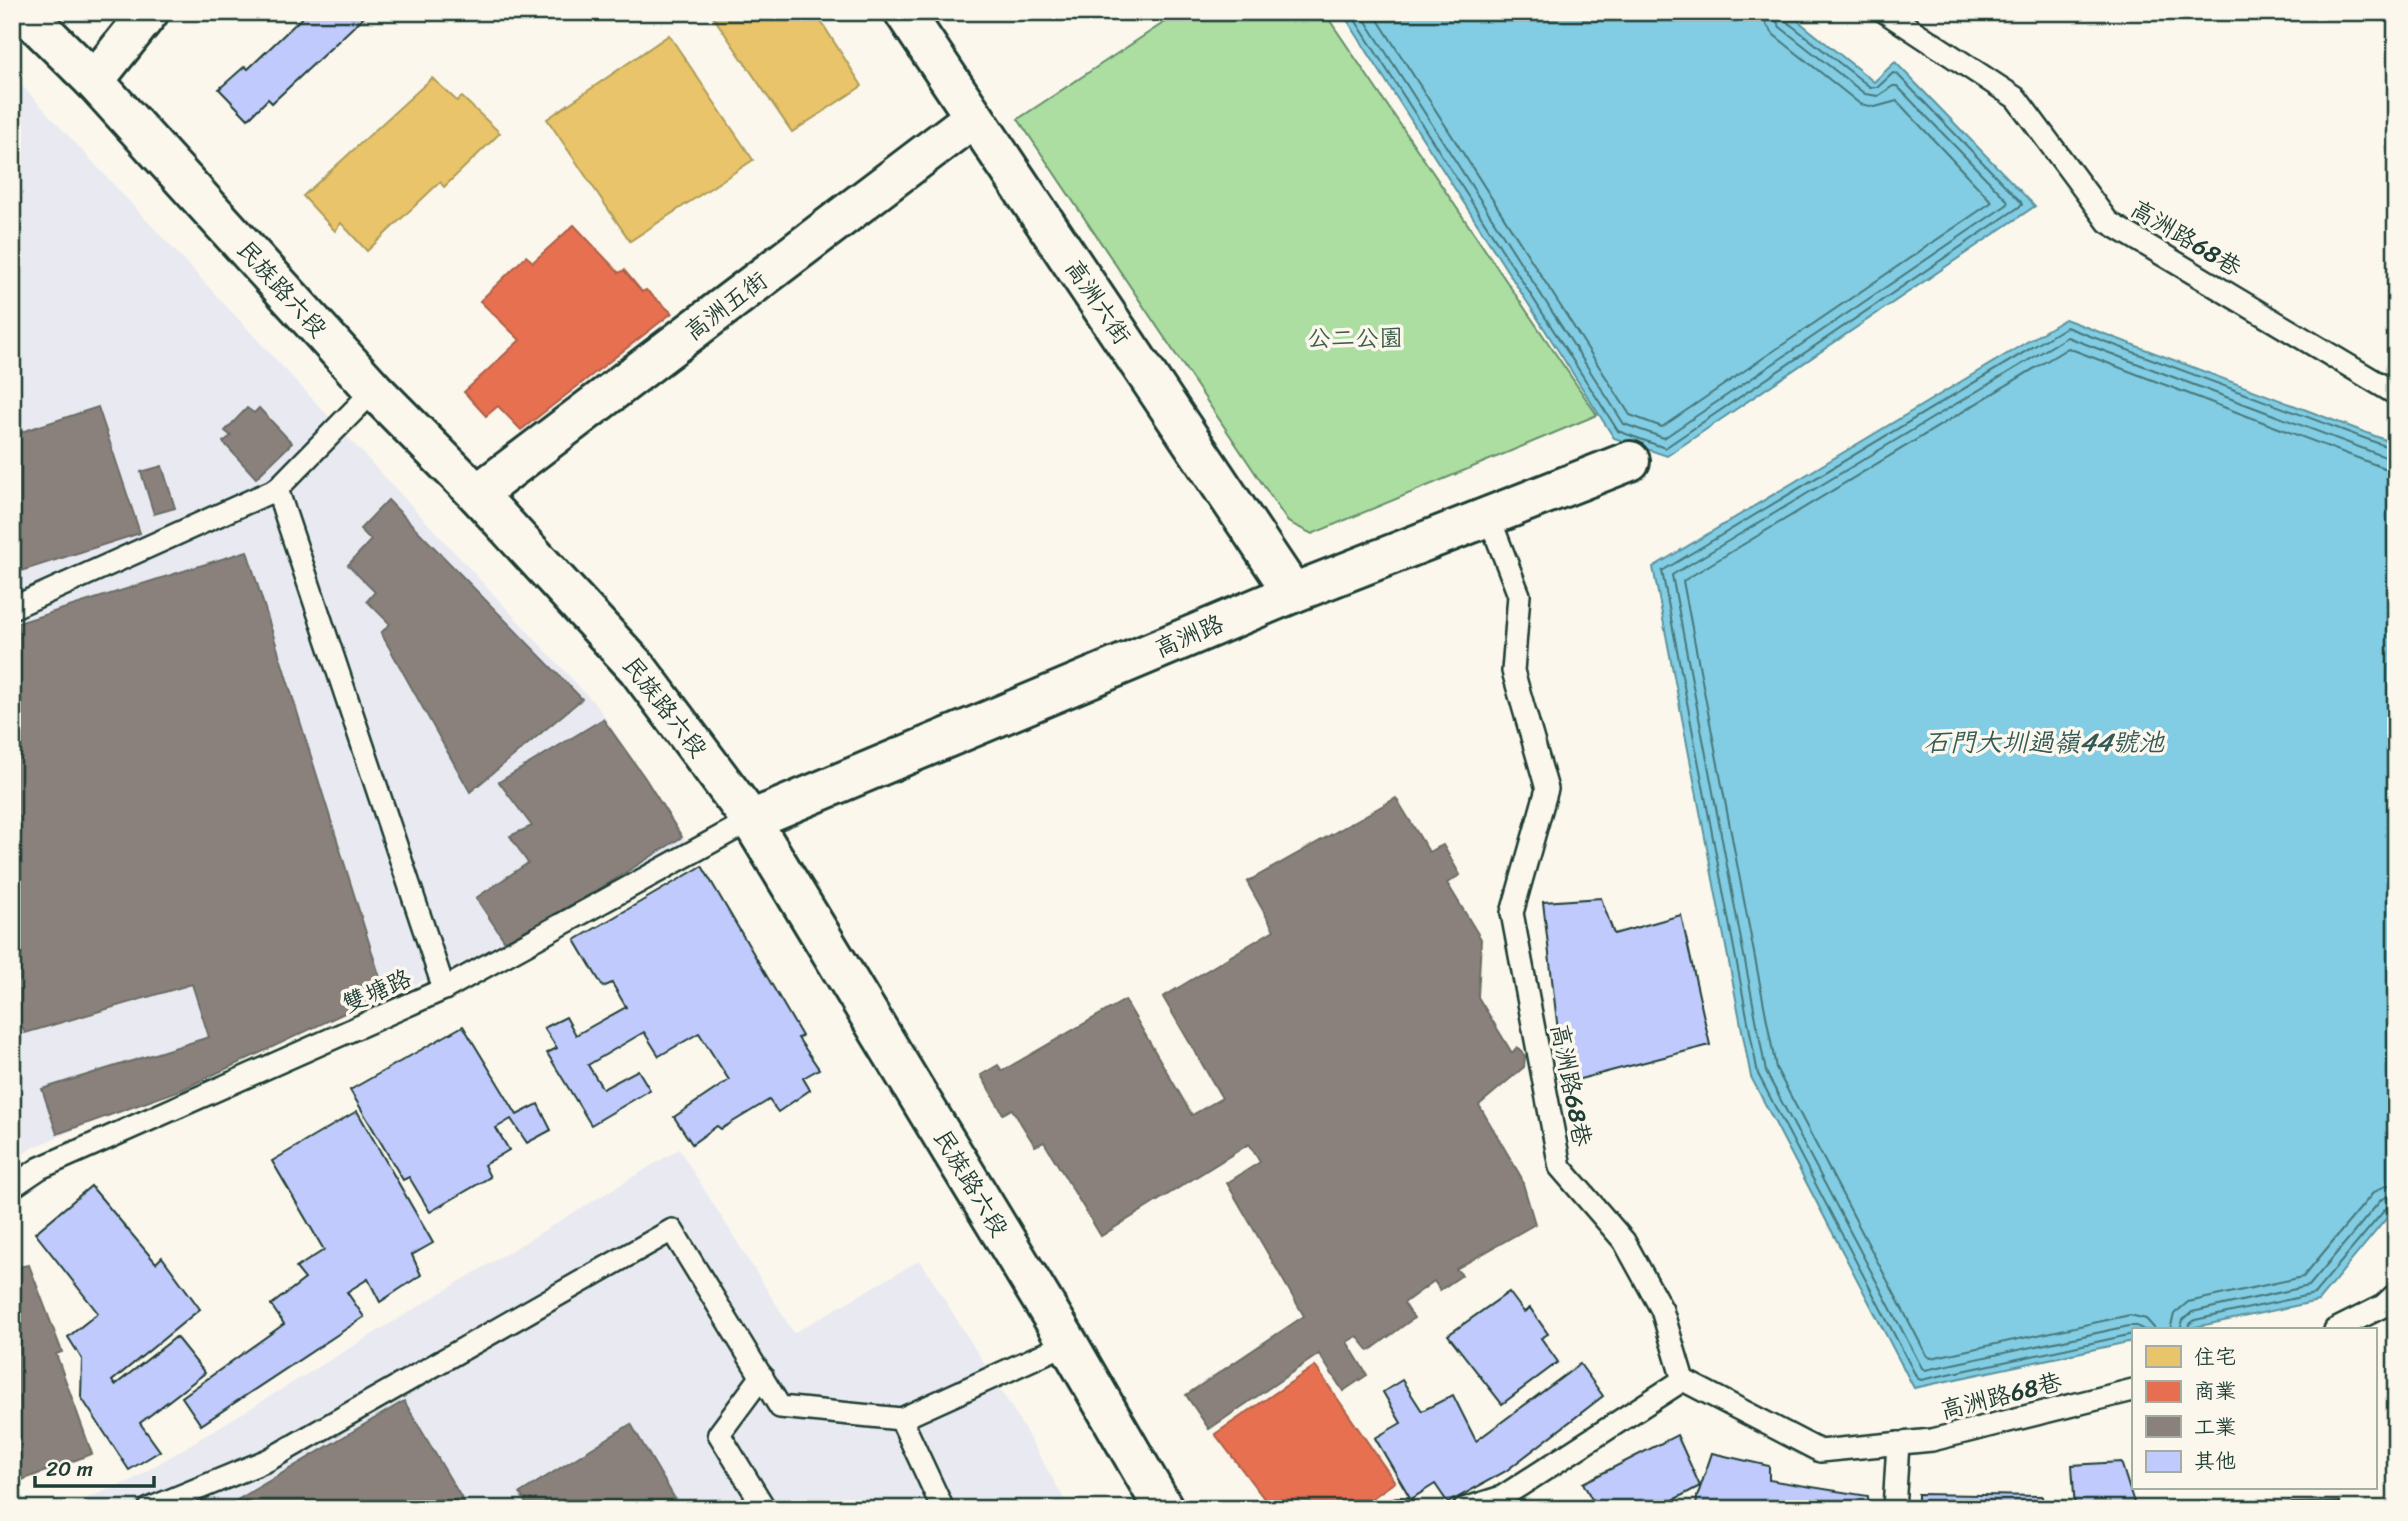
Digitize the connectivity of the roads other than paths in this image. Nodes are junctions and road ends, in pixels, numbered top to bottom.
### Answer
1 (149, 12) edge
2 (904, 12) edge
3 (1885, 12) edge
4 (25, 13) edge
5 (12, 23) edge
6 (94, 81) junction
7 (974, 117) junction
8 (374, 390) junction
9 (2396, 394) edge
10 (1630, 461) dead end
11 (277, 489) junction
12 (477, 494) junction
13 (1489, 517) junction
14 (1293, 593) junction
15 (12, 608) edge
16 (751, 820) junction
17 (444, 989) junction
18 (12, 1186) edge
19 (2396, 1294) edge
20 (2339, 1328) edge
21 (1068, 1343) junction
22 (762, 1376) junction
23 (1682, 1380) junction
24 (2132, 1390) edge
25 (901, 1419) junction
26 (1898, 1443) junction
27 (149, 1509) edge
28 (765, 1509) edge
29 (943, 1509) edge
30 (1164, 1509) edge
31 (1398, 1509) edge
32 (1405, 1509) edge
33 (1464, 1509) edge
34 (1894, 1509) edge

1 - 6 street
2 - 7 street, 高洲六街
3 - 9 lane, 高洲路68巷
4 - 5 lane
4 - 6 street, 民族路六段
6 - 8 street, 民族路六段
7 - 12 street, 高洲五街
7 - 14 street, 高洲六街
8 - 11 lane
8 - 12 street, 民族路六段
10 - 13 street, 高洲路
11 - 15 lane
11 - 17 lane
12 - 16 street, 民族路六段
13 - 14 street, 高洲路
13 - 23 lane, 高洲路68巷
14 - 16 street, 高洲路
16 - 17 lane, 雙塘路
16 - 21 street, 民族路六段
17 - 18 lane, 雙塘路
19 - 20 lane
21 - 25 lane
21 - 30 street, 民族路六段
22 - 25 lane
22 - 27 lane
22 - 28 lane
23 - 26 lane, 高洲路68巷
23 - 33 lane
24 - 26 lane, 高洲路68巷
25 - 29 lane
26 - 34 lane
31 - 32 lane

